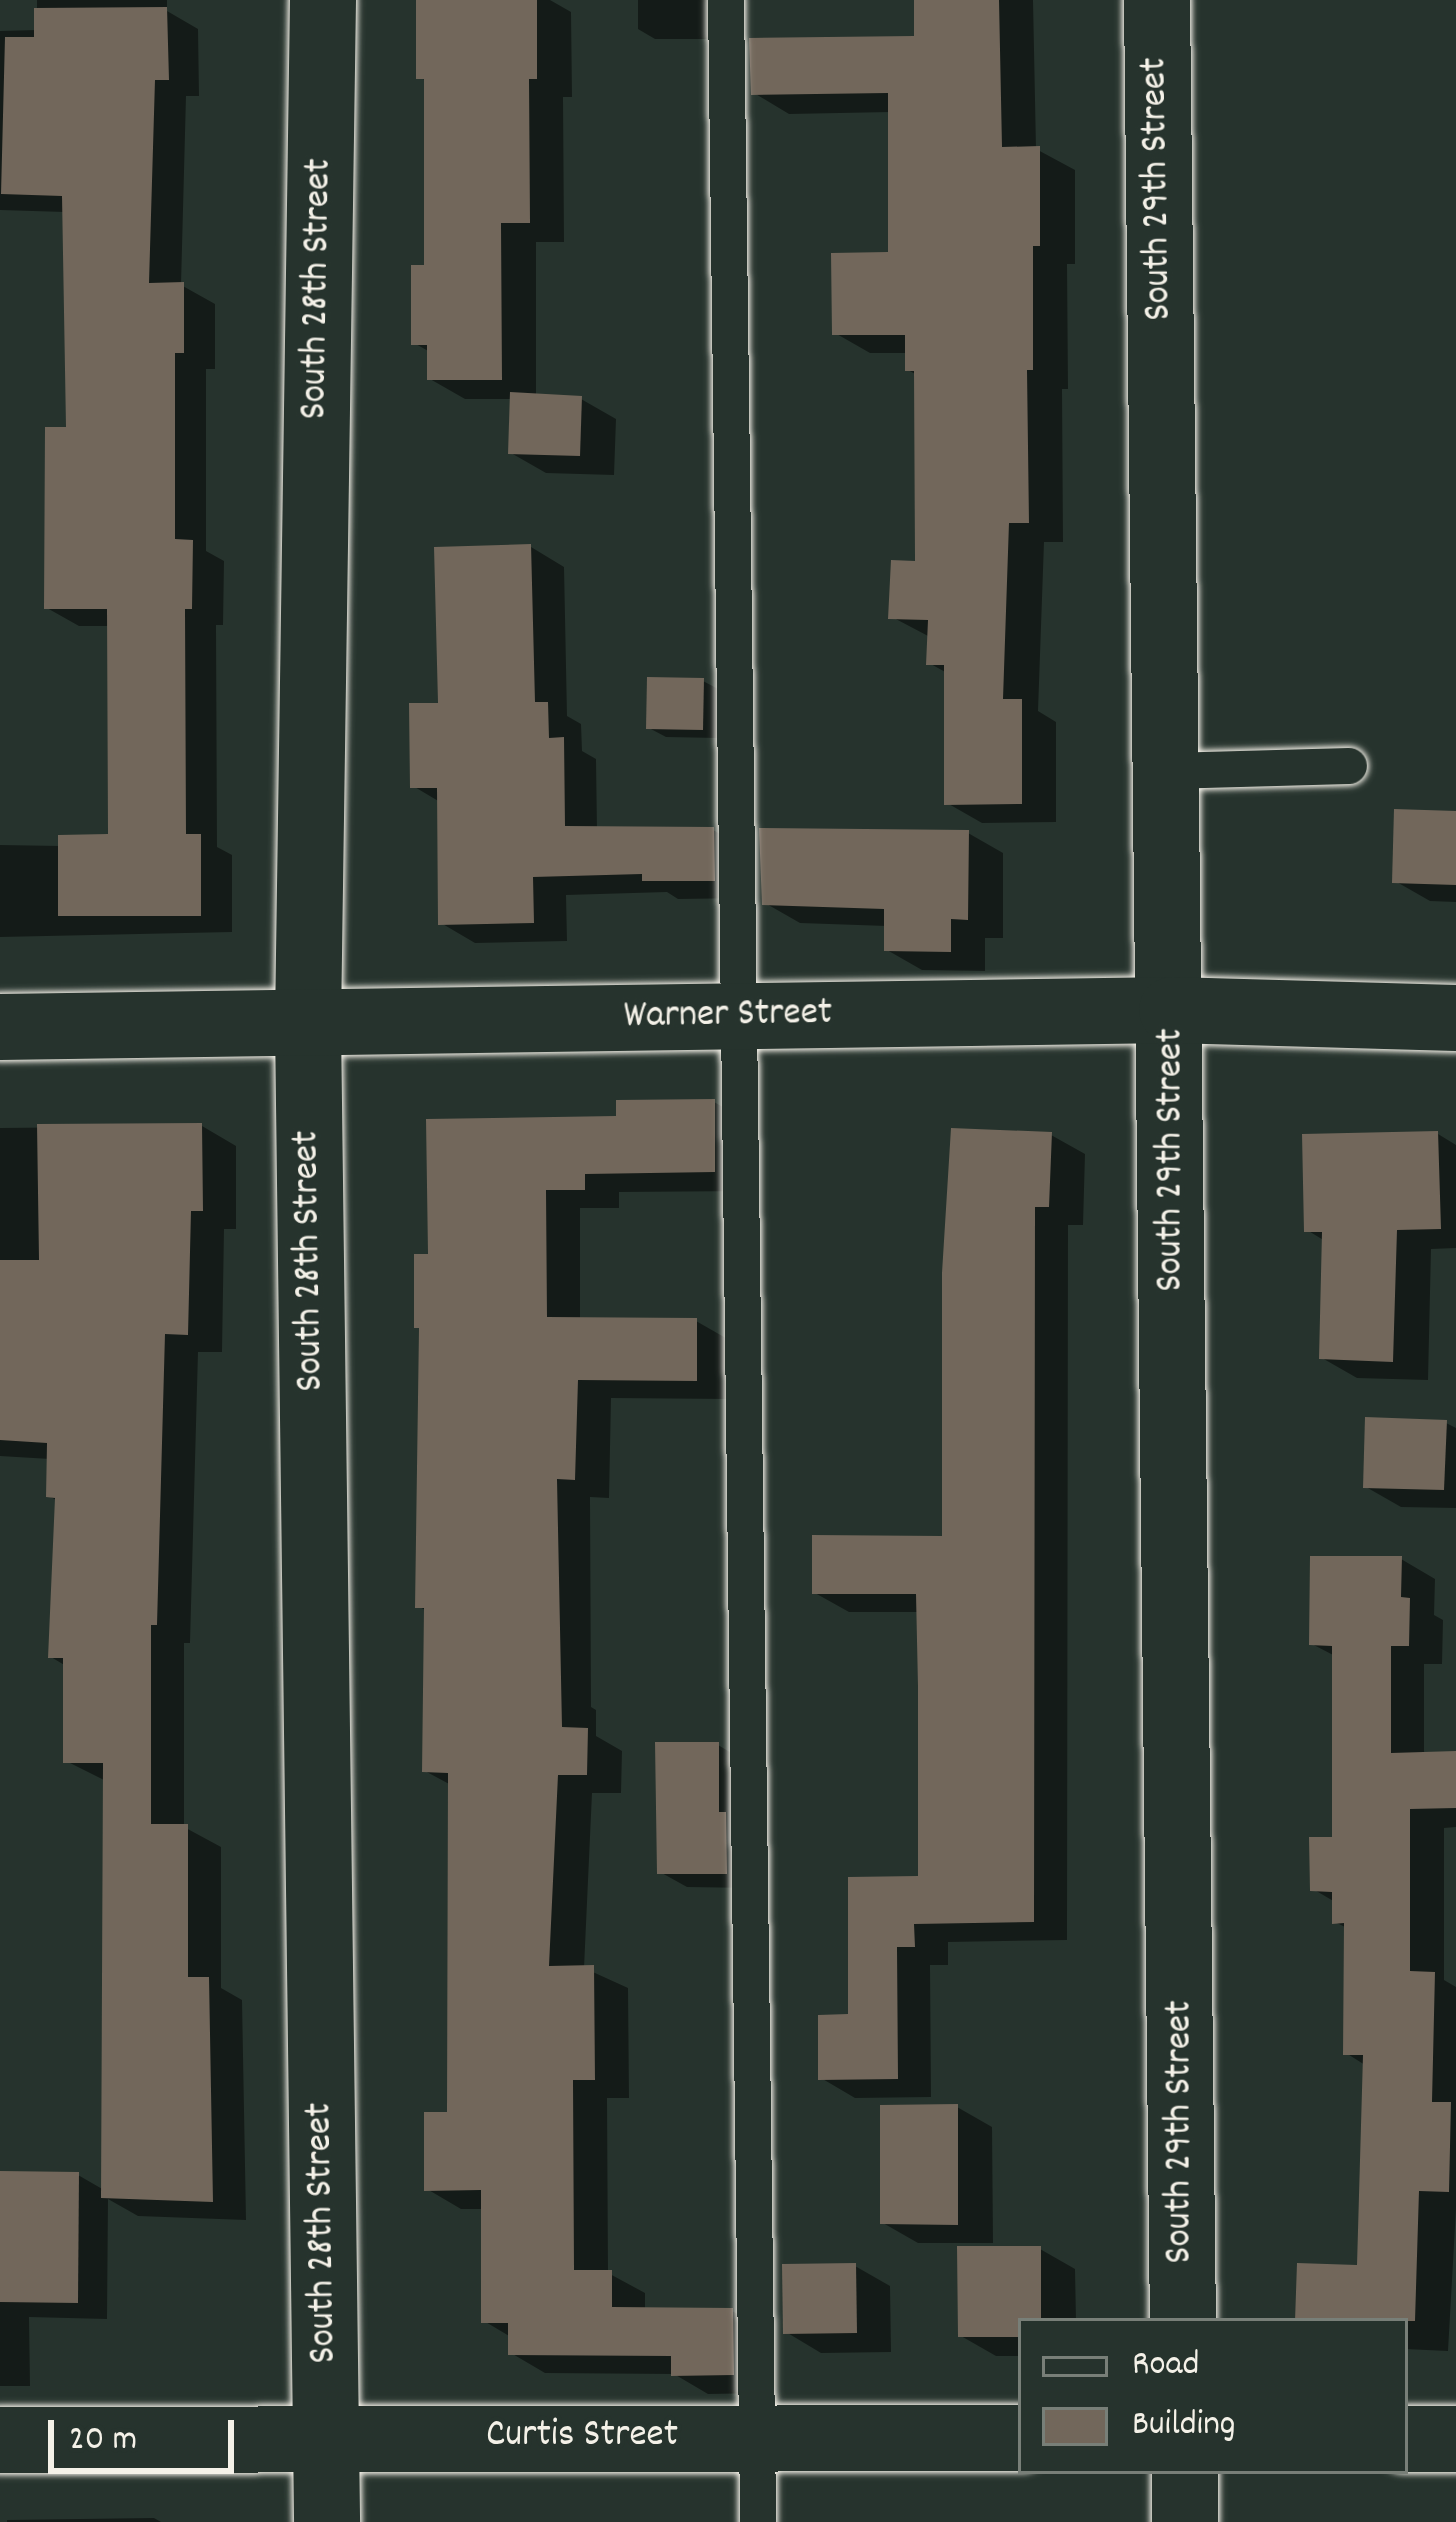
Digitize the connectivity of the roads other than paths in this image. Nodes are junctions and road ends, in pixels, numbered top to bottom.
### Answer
1 (323, 0) edge
2 (726, 0) edge
3 (1156, 0) edge
4 (1349, 766) dead end
5 (1168, 771) junction
6 (1172, 1010) junction
7 (738, 1017) junction
8 (1456, 1018) edge
9 (308, 1025) junction
10 (0, 1027) edge
11 (1183, 2318) edge
12 (326, 2436) junction
13 (757, 2438) junction
14 (1018, 2438) edge
15 (1408, 2439) edge
16 (1456, 2439) edge
17 (0, 2440) edge
18 (1185, 2474) edge
19 (327, 2522) edge
20 (758, 2522) edge
21 (1185, 2522) edge

1 - 9 street, South 28th Street
2 - 7 lane
3 - 5 street, South 29th Street
4 - 5 lane
5 - 6 street, South 29th Street
6 - 7 street, Warner Street
6 - 8 street, Warner Street
6 - 11 street, South 29th Street
7 - 9 street, Warner Street
7 - 13 lane
9 - 10 street, Warner Street
9 - 12 street, South 28th Street
12 - 13 street, Curtis Street
12 - 17 street, Curtis Street
12 - 19 street, South 28th Street
13 - 14 street, Curtis Street
13 - 20 lane
15 - 16 street
18 - 21 street

